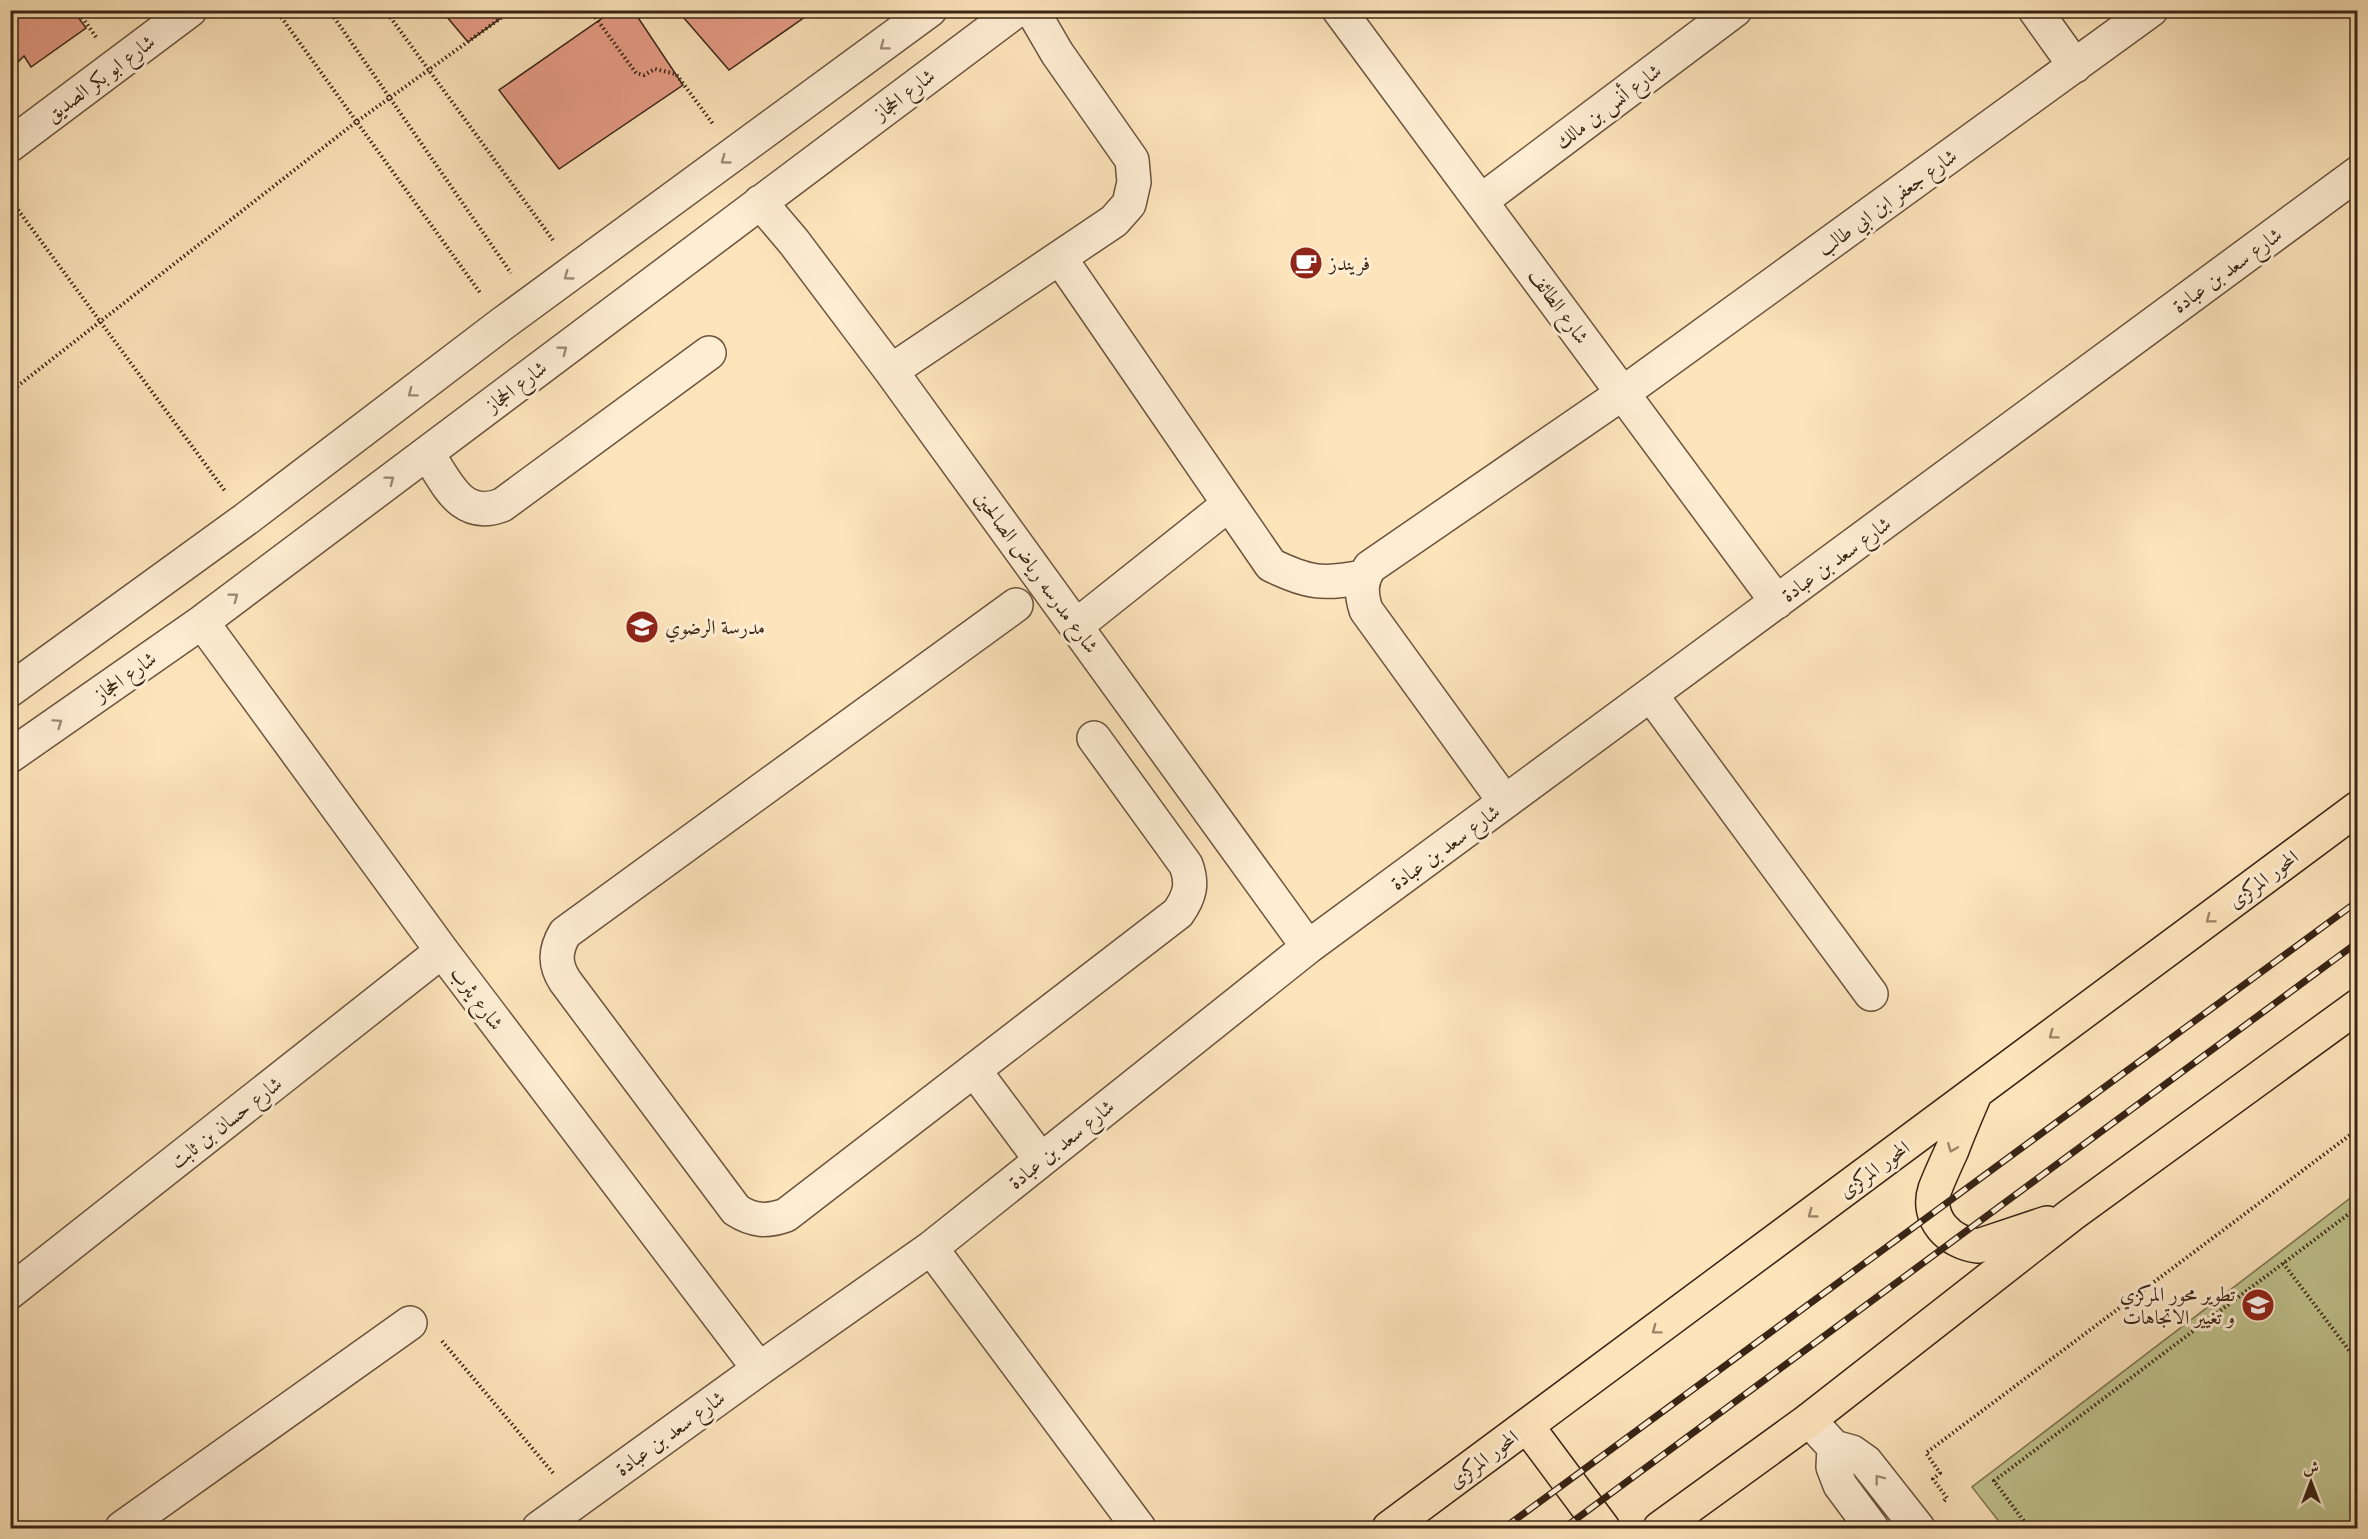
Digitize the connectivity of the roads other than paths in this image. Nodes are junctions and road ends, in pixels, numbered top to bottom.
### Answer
1 (190, 10) edge
2 (930, 10) edge
3 (1017, 10) edge
4 (1032, 10) edge
5 (1339, 10) edge
6 (1735, 10) edge
7 (2035, 10) edge
8 (2151, 10) edge
9 (2075, 66) junction
10 (10, 146) edge
11 (2358, 173) edge
12 (1481, 201) junction
13 (760, 202) junction
14 (1060, 258) junction
15 (709, 353) dead end
16 (891, 371) junction
17 (1623, 393) junction
18 (427, 453) junction
19 (1229, 504) junction
20 (1363, 577) junction
21 (1777, 602) junction
22 (1016, 605) dead end
23 (202, 622) junction
24 (1076, 626) junction
25 (10, 690) edge
26 (1651, 695) junction
27 (1094, 738) dead end
28 (10, 756) edge
29 (1505, 802) junction
30 (2358, 808) edge
31 (1308, 947) junction
32 (442, 951) junction
33 (1871, 994) dead end
34 (2358, 1006) edge
35 (974, 1070) junction
36 (1975, 1094) junction
37 (1041, 1160) junction
38 (2071, 1215) junction
39 (931, 1248) junction
40 (10, 1292) edge
41 (410, 1323) road end
42 (759, 1369) junction
43 (1809, 1420) junction
44 (1527, 1426) junction
45 (1834, 1447) junction
46 (1914, 1527) edge
47 (122, 1528) edge
48 (539, 1528) edge
49 (1139, 1528) edge
50 (1389, 1528) edge
51 (1603, 1528) edge
52 (1660, 1528) edge
53 (1872, 1528) edge

1 - 10 street, شارع ابو بكر الصديق
2 -> 25 street
3 - 13 street, شارع الحجاز
4 - 14 street
5 - 12 street, شارع الطائف
6 - 12 street, شارع أنس بن مالك
7 - 9 street
8 - 9 street, شارع جعفر ابن ابي طالب
9 - 17 street, شارع جعفر ابن ابي طالب
11 - 21 street, شارع سعد بن عبادة
12 - 17 street, شارع الطائف
13 - 16 street, شارع مدرسه رياض الصالحين
18 -> 13 street, شارع الحجاز
14 - 16 street
14 - 19 street
15 - 18 street
16 - 24 street, شارع مدرسه رياض الصالحين
17 - 20 street, شارع جعفر ابن ابي طالب
17 - 21 street, شارع الطائف
23 -> 18 street, شارع الحجاز
19 - 20 street
19 - 24 street
20 - 29 street
21 - 26 street, شارع سعد بن عبادة
22 - 35 street
28 -> 23 street, شارع الحجاز
23 - 32 street, شارع يثرب
24 - 31 street, شارع مدرسه رياض الصالحين
26 - 29 street, شارع سعد بن عبادة
26 - 33 street
27 - 35 street
29 - 31 street, شارع سعد بن عبادة
30 -> 36 main road, المحور المركزى
31 - 37 street, شارع سعد بن عبادة
32 - 40 street, شارع حسان بن ثابت
32 - 42 street, شارع يثرب
34 - 38 main road
35 - 37 street
36 -> 38 main road
36 -> 44 main road, المحور المركزى
37 - 39 street, شارع سعد بن عبادة
38 - 43 main road
39 - 42 street, شارع سعد بن عبادة
39 - 49 street
41 - 47 street
42 - 48 street, شارع سعد بن عبادة
43 - 45 street
43 - 52 main road
44 - 50 main road, المحور المركزى
44 - 51 main road
46 -> 45 street
45 - 53 street

